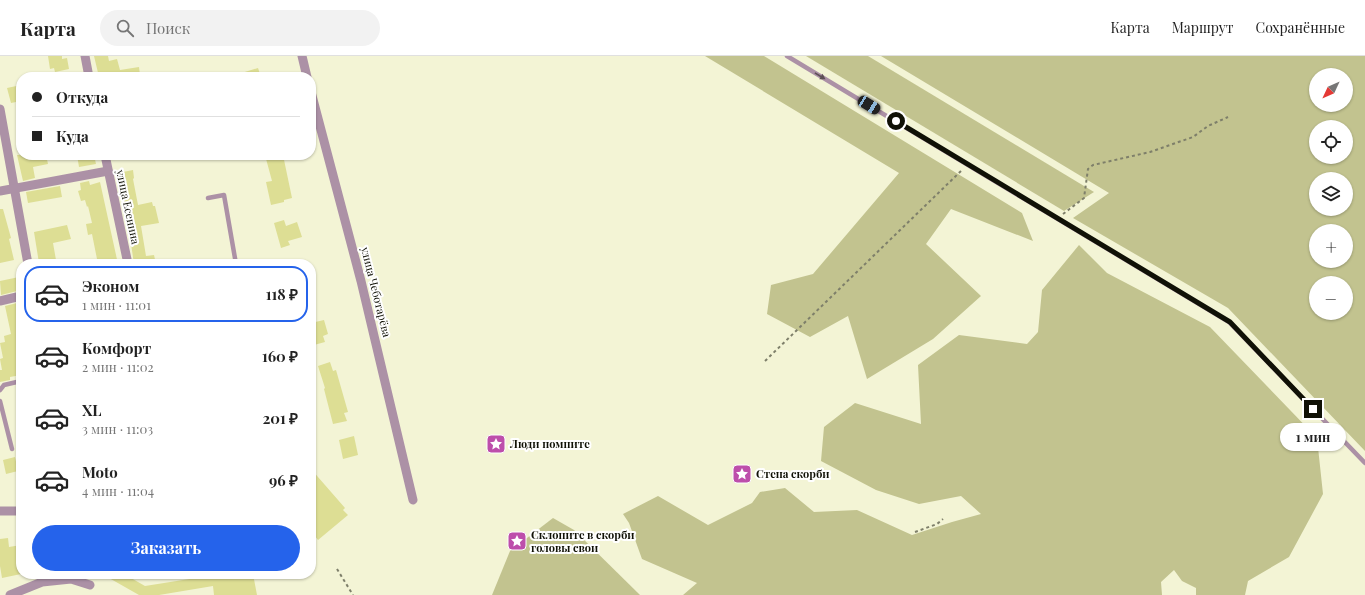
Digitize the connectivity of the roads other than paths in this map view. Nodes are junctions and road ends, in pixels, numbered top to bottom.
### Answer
1 (85, 56) edge
2 (302, 56) edge
3 (787, 56) edge
4 (88, 72) edge
5 (306, 72) edge
6 (0, 109) edge
7 (316, 111) edge
8 (106, 160) edge
9 (108, 171) junction
10 (14, 188) junction
11 (0, 191) edge
12 (208, 198) dead end
13 (27, 259) edge
14 (127, 259) edge
15 (235, 259) edge
16 (16, 297) edge
17 (0, 301) edge
18 (16, 382) edge
19 (0, 390) edge
20 (0, 401) edge
21 (12, 449) dead end
22 (1365, 462) edge
23 (413, 500) dead end
24 (0, 511) edge
25 (16, 511) edge
26 (90, 585) dead end
27 (10, 595) edge

1 - 4 street
2 - 5 street
3 -> 22 lane
6 - 10 street
7 - 23 street, улица Чеботарёва
8 - 9 street, улица Есенина
9 - 10 street
9 - 14 street, улица Есенина
10 - 11 street
10 - 13 street
12 - 15 lane
16 - 17 street
18 - 19 lane
20 - 21 lane
24 - 25 street
26 - 27 street

